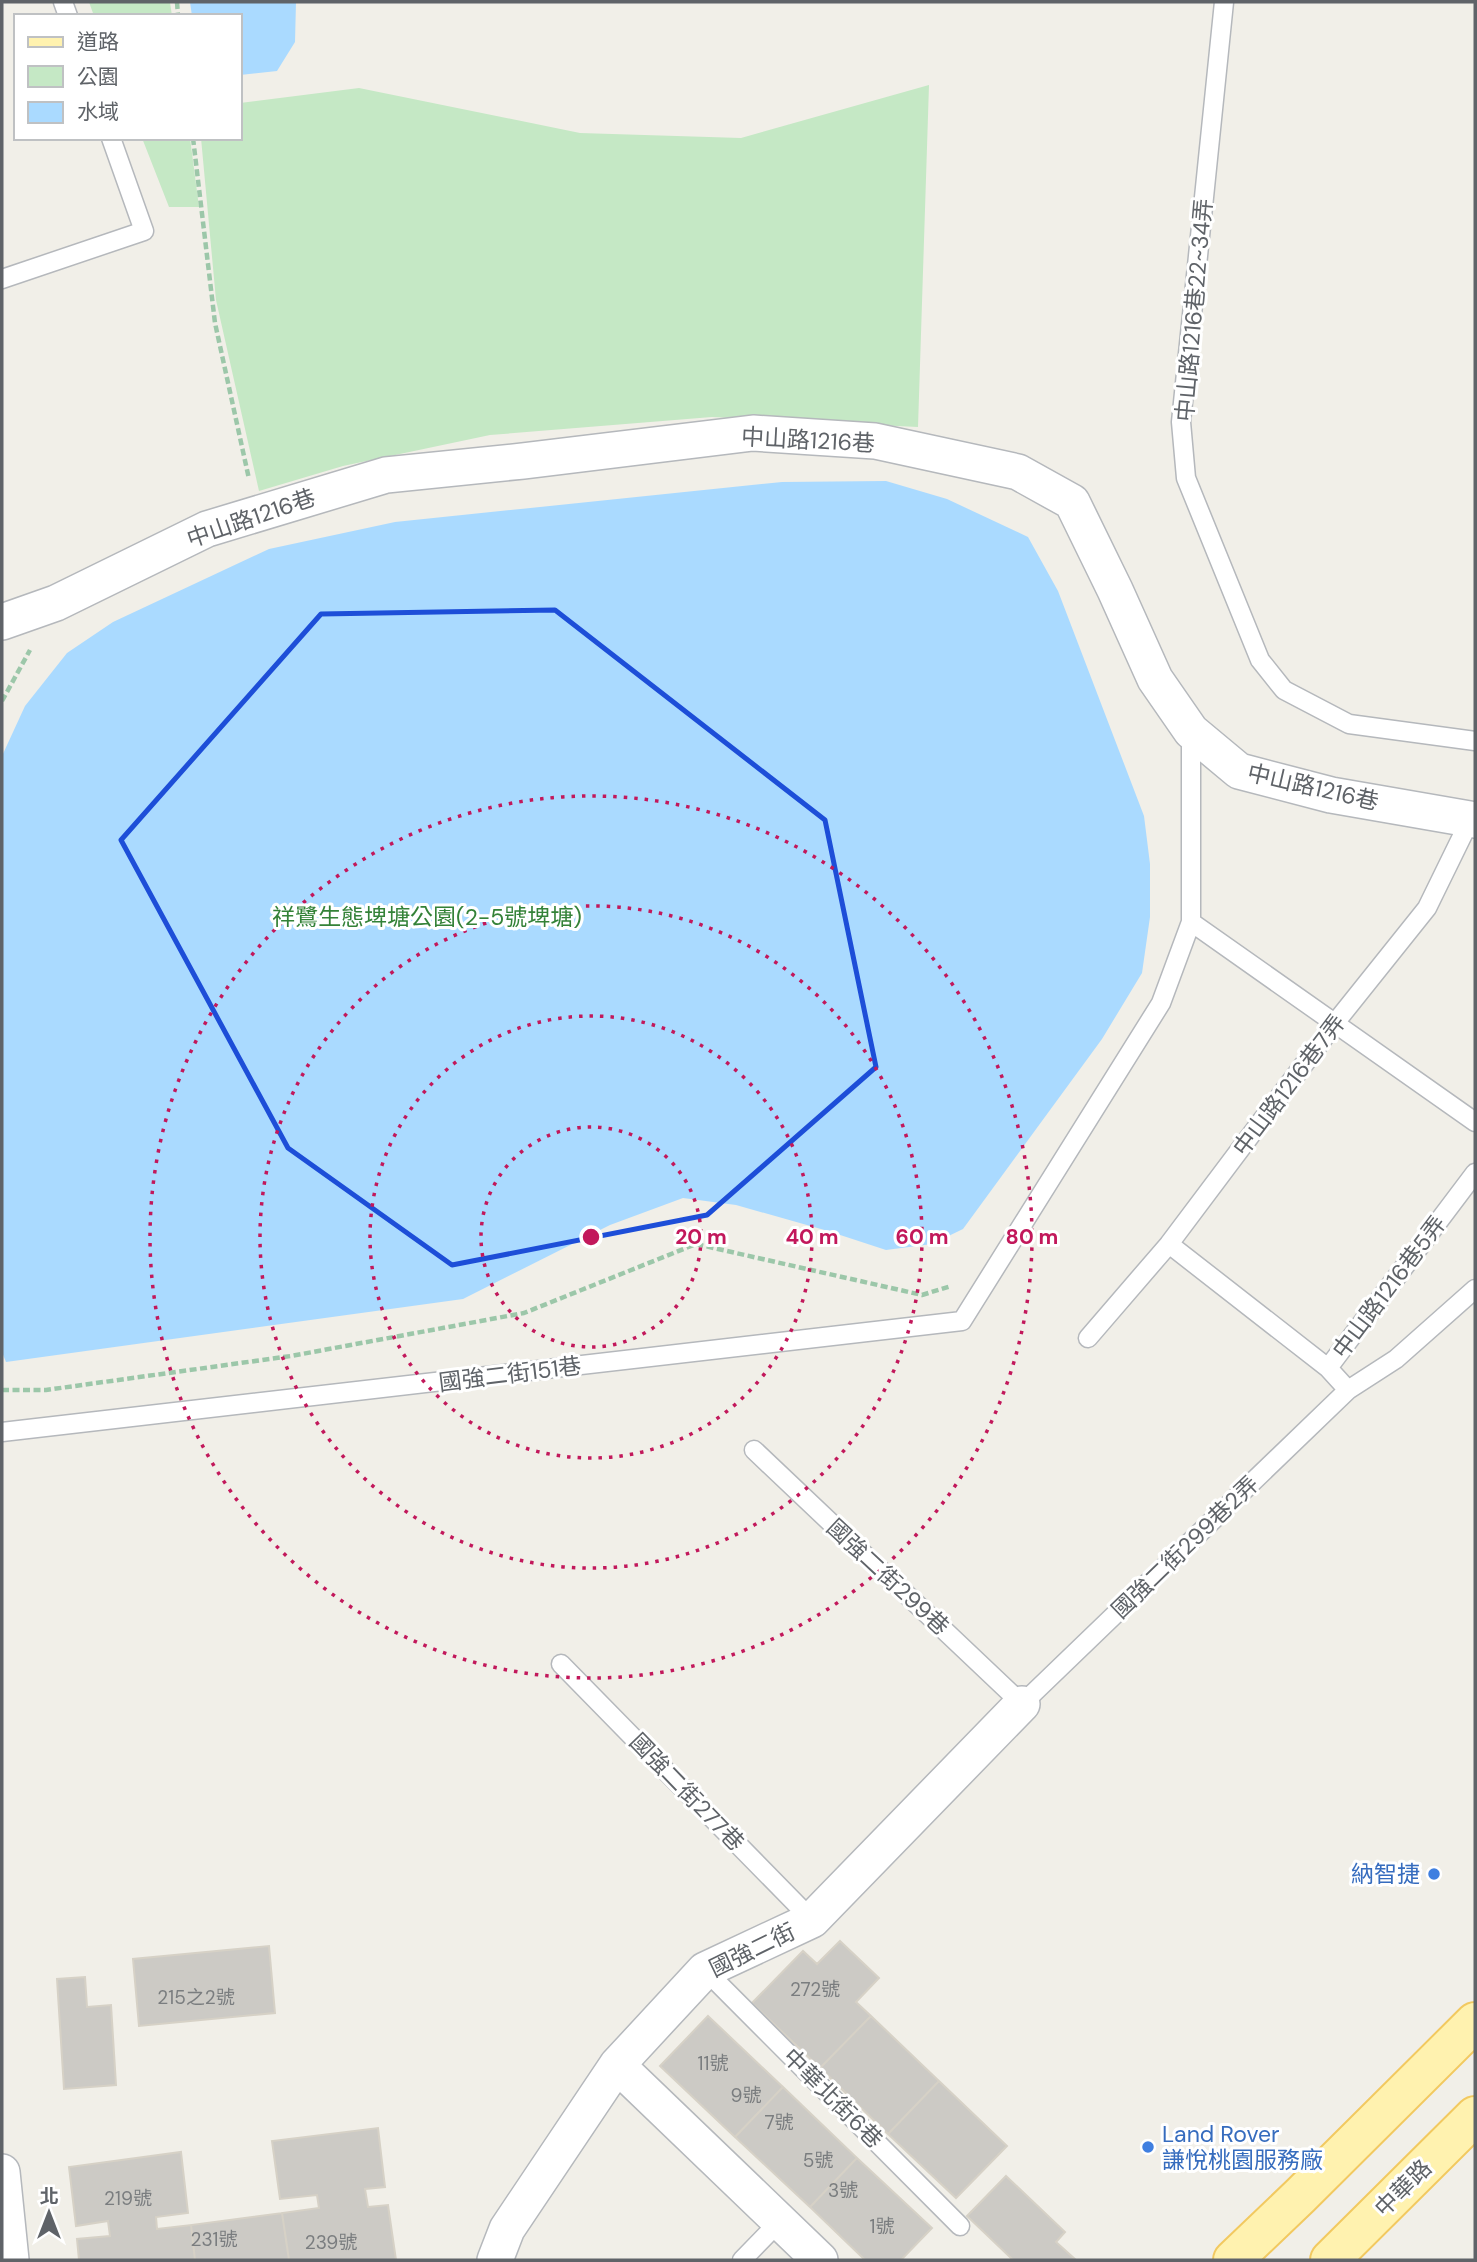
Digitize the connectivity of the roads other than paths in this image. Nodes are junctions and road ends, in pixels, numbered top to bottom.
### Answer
1 (1224, 2) edge
2 (112, 140) edge
3 (2, 278) edge
4 (2, 622) edge
5 (1191, 731) junction
6 (1475, 741) edge
7 (1473, 820) edge
8 (1191, 922) junction
9 (1335, 1023) junction
10 (1475, 1122) edge
11 (1475, 1172) edge
12 (1169, 1244) junction
13 (1475, 1289) edge
14 (1088, 1338) dead end
15 (1328, 1368) junction
16 (1348, 1390) junction
17 (2, 1433) edge
18 (754, 1450) dead end
19 (561, 1664) dead end
20 (1022, 1704) junction
21 (812, 1920) junction
22 (705, 1970) junction
23 (1475, 2022) edge
24 (617, 2065) junction
25 (1475, 2116) edge
26 (2, 2172) edge
27 (780, 2221) junction
28 (960, 2226) dead end
29 (11, 2260) edge
30 (495, 2260) edge
31 (742, 2260) edge
32 (820, 2260) edge
33 (1233, 2260) edge
34 (1330, 2260) edge

1 - 6 lane, 中山路1216巷22~34弄
2 - 3 lane
4 - 5 street, 中山路1216巷
5 - 7 street, 中山路1216巷
5 - 8 lane
7 - 9 lane, 中山路1216巷7弄
8 - 9 lane
8 - 17 lane, 國強二街151巷
9 - 10 lane
9 - 12 lane, 中山路1216巷7弄
11 - 15 lane, 中山路1216巷5弄
12 - 14 lane, 中山路1216巷7弄
12 - 15 lane
13 - 16 lane, 國強二街299巷2弄
15 - 16 lane
16 - 20 lane, 國強二街299巷2弄
18 - 20 lane, 國強二街299巷
19 - 21 lane, 國強二街277巷
20 - 21 street, 國強二街
21 - 22 street, 國強二街
22 - 24 street, 國強二街
22 - 28 lane, 中華北街6巷
23 - 33 main road
24 - 27 street
24 - 30 street, 國強二街
25 - 34 main road, 中華路
26 - 29 street
27 - 31 lane
27 - 32 street

